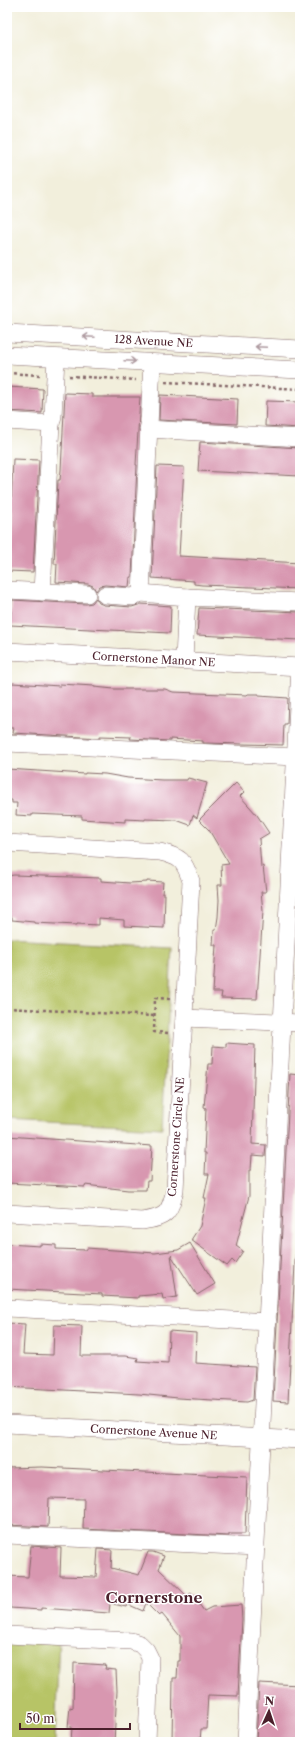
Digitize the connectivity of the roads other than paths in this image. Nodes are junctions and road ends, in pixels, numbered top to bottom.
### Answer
1 (7, 333) edge
2 (300, 349) edge
3 (7, 355) edge
4 (56, 358) junction
5 (152, 363) junction
6 (300, 370) edge
7 (7, 421) edge
8 (51, 424) junction
9 (148, 429) junction
10 (300, 438) edge
11 (7, 590) edge
12 (42, 592) junction
13 (141, 593) junction
14 (87, 594) dead end
15 (105, 595) dead end
16 (187, 596) junction
17 (300, 602) edge
18 (7, 651) edge
19 (184, 660) junction
20 (300, 666) edge
21 (7, 742) edge
22 (295, 757) junction
23 (7, 843) edge
24 (184, 1018) junction
25 (283, 1023) junction
26 (300, 1024) edge
27 (7, 1213) edge
28 (7, 1308) edge
29 (268, 1322) junction
30 (7, 1424) edge
31 (262, 1438) junction
32 (300, 1440) edge
33 (7, 1535) edge
34 (256, 1546) junction
35 (7, 1635) edge
36 (147, 1742) edge
37 (246, 1742) edge

2 -> 1 street, 128 Avenue NE
3 - 4 street, 128 Avenue NE
4 -> 5 street, 128 Avenue NE
4 - 8 street
5 - 6 street, 128 Avenue NE
5 - 9 street
7 - 8 street
8 - 12 street
9 - 10 street
9 - 13 street
11 - 12 street
12 - 14 street
13 - 15 street
13 - 16 street
16 - 17 street
16 - 19 street
18 - 19 street, Cornerstone Manor NE
19 - 20 street, Cornerstone Manor NE
20 - 22 street
21 - 22 street
22 - 25 street
23 - 24 street, Cornerstone Circle NE
24 - 25 street
24 - 27 street, Cornerstone Circle NE
25 - 26 street
25 - 29 street
28 - 29 street
29 - 31 street
30 - 31 street, Cornerstone Avenue NE
31 - 32 street, Cornerstone Avenue NE
31 - 34 street
33 - 34 street
34 - 37 street
35 - 36 street

